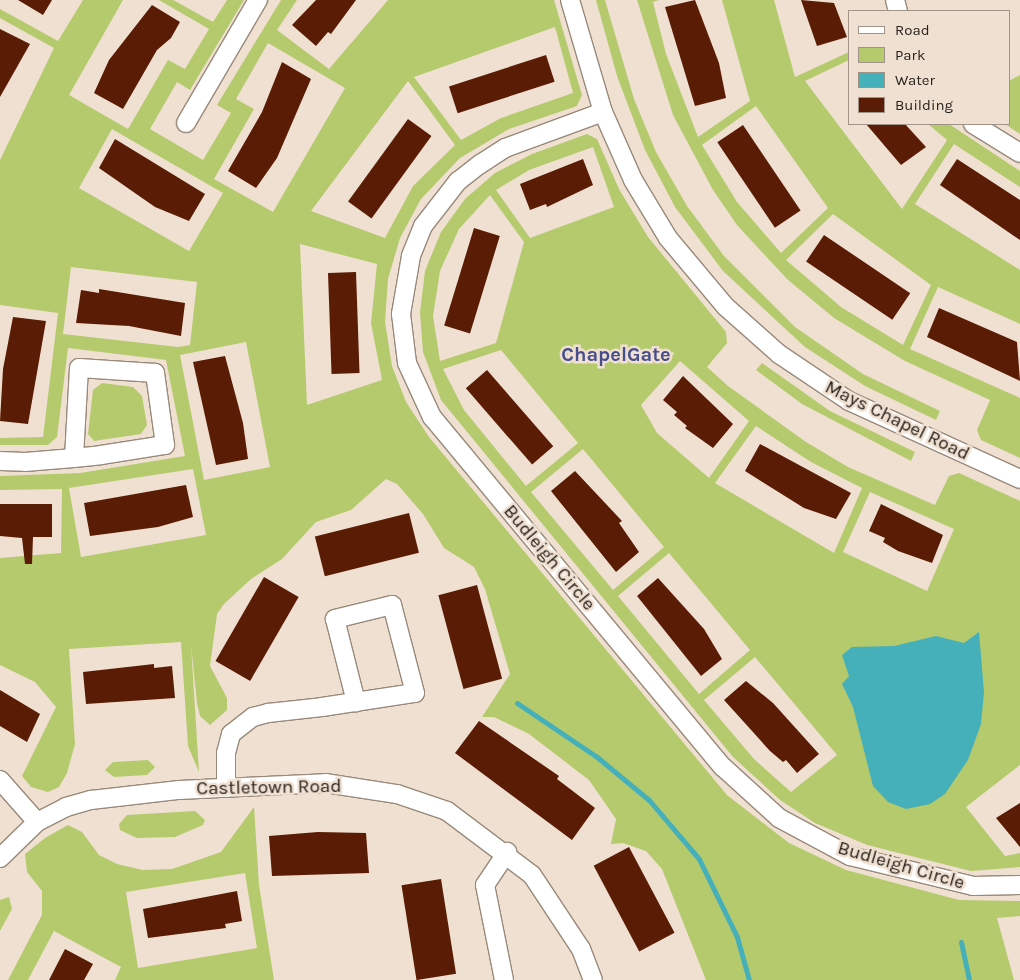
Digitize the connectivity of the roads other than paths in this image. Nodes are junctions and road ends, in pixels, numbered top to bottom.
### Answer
1 (258, 0) edge
2 (570, 0) edge
3 (602, 112) junction
4 (186, 123) dead end
5 (975, 125) edge
6 (1020, 153) edge
7 (74, 458) junction
8 (0, 461) edge
9 (1020, 479) edge
10 (356, 702) junction
11 (0, 780) edge
12 (226, 788) junction
13 (37, 822) junction
14 (507, 852) junction
15 (0, 858) edge
16 (1020, 885) edge
17 (504, 980) edge
18 (593, 980) edge

1 - 4 street
2 - 3 street, Mays Chapel Road
3 - 9 street, Mays Chapel Road
3 - 16 street, Budleigh Circle
5 - 6 street
7 - 7 street
7 - 8 street
10 - 10 street
10 - 12 street
11 - 13 street
12 - 13 street, Castletown Road
12 - 14 street, Castletown Road
13 - 15 street, Castletown Road
14 - 17 street
14 - 18 street, Castletown Road

